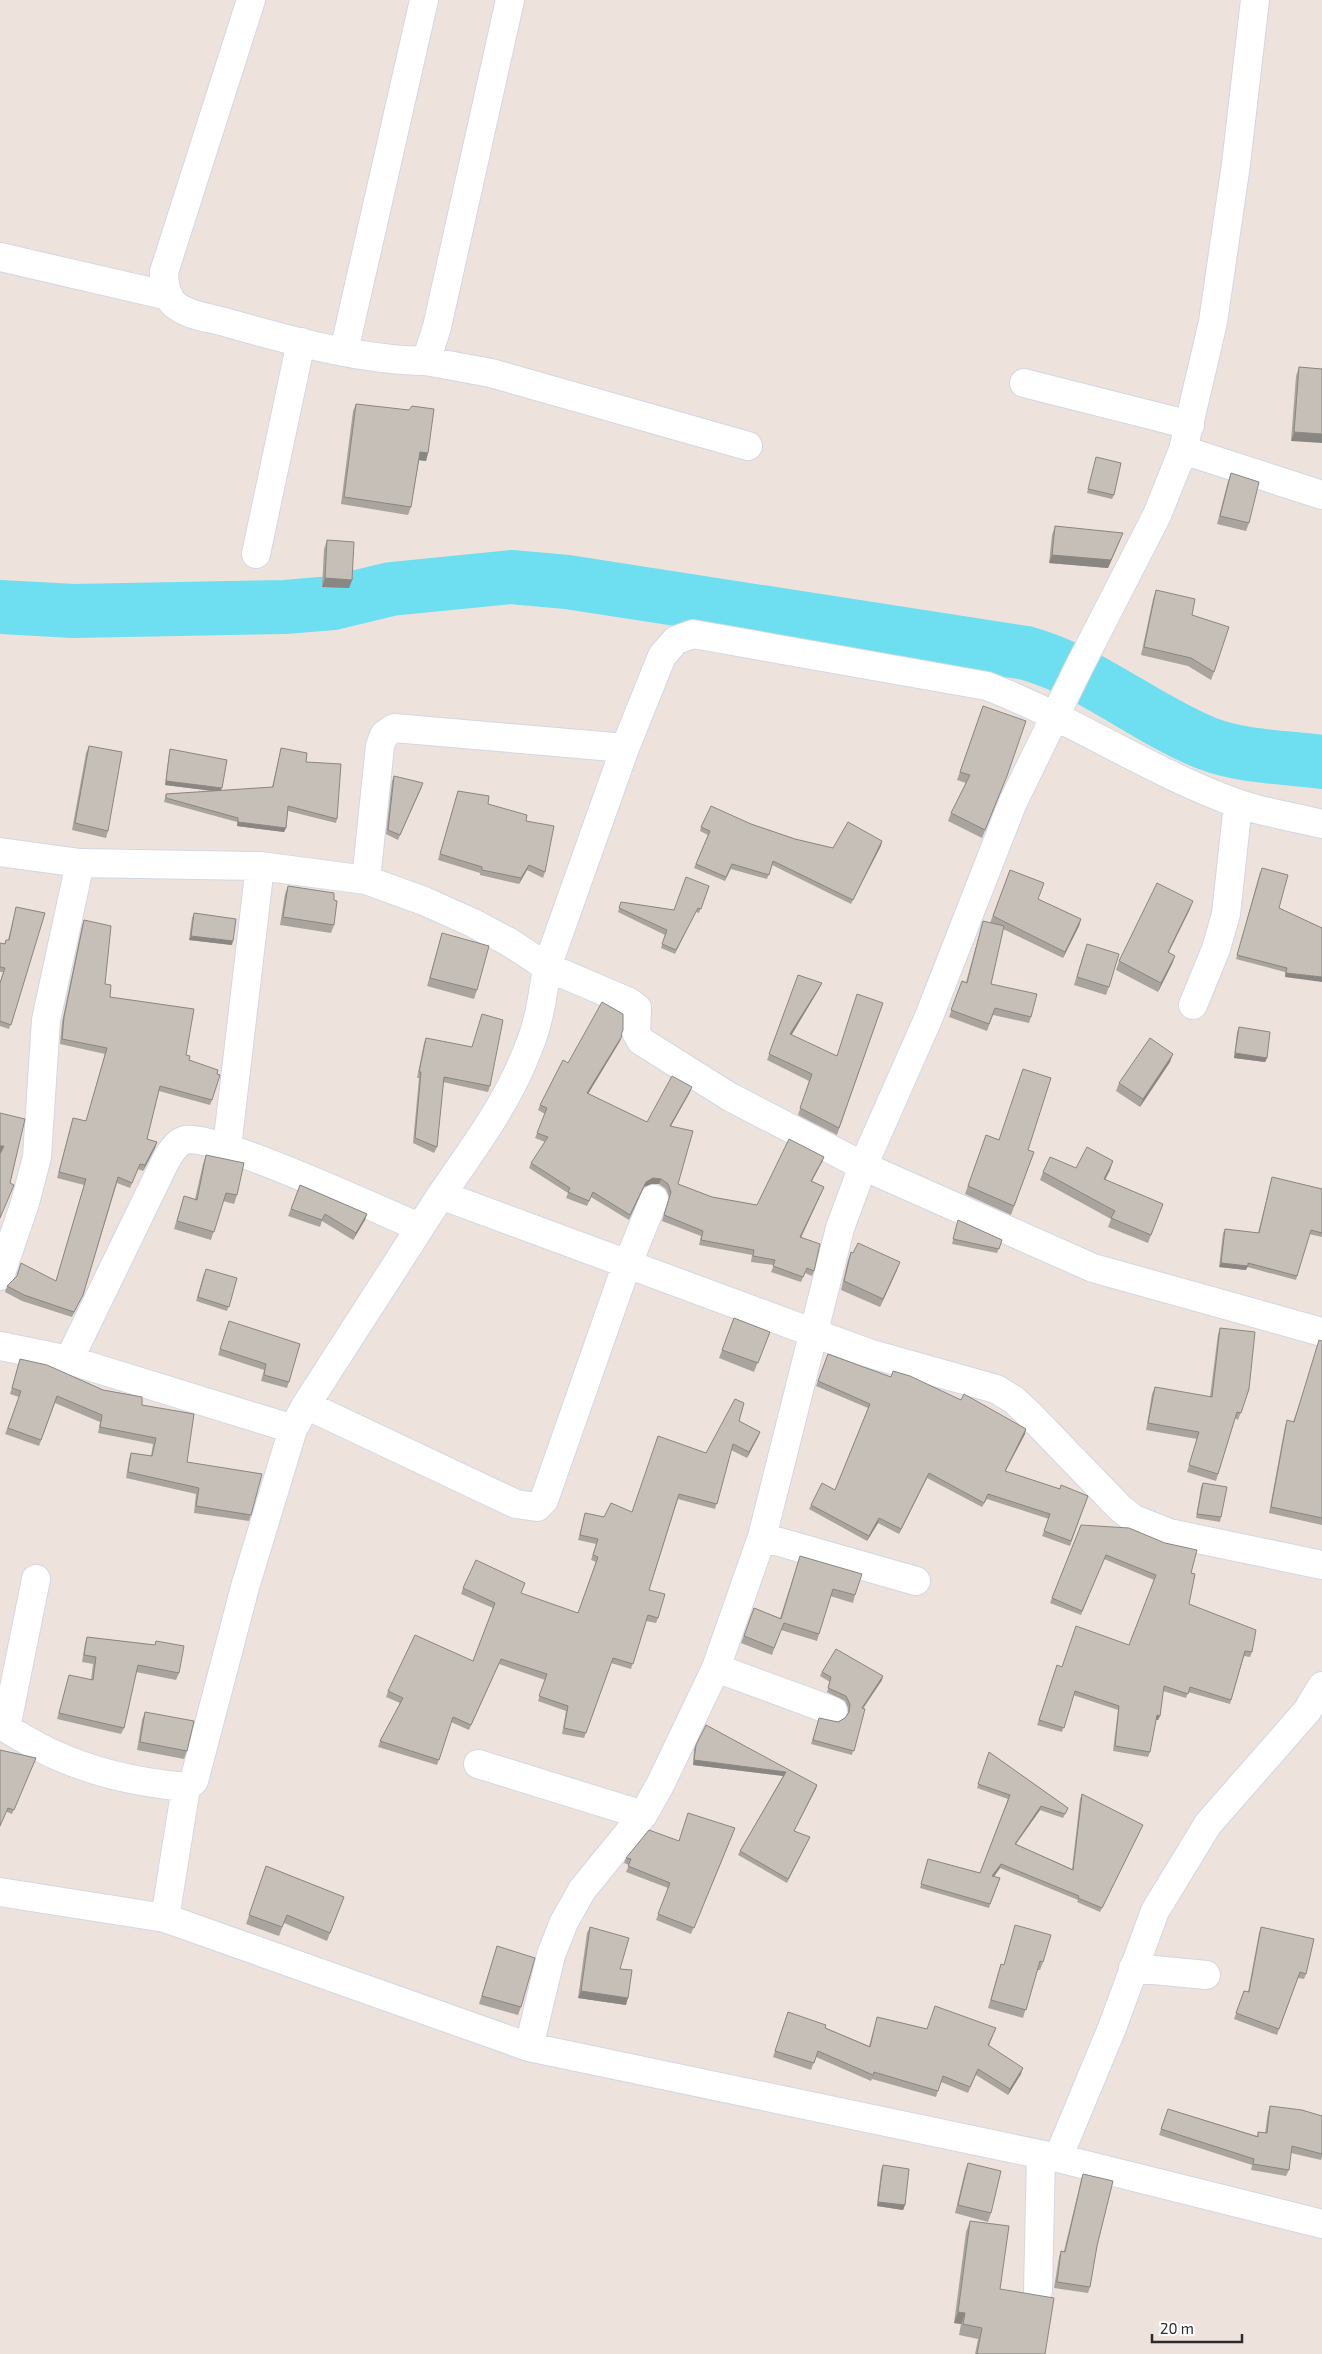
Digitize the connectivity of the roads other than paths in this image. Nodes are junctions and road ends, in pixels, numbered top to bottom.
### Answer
1 (251, 0) edge
2 (424, 0) edge
3 (510, 0) edge
4 (1255, 0) edge
5 (0, 257) edge
6 (169, 296) junction
7 (301, 342) junction
8 (344, 351) junction
9 (426, 361) junction
10 (1024, 384) dead end
11 (1186, 438) junction
12 (748, 446) dead end
13 (1322, 495) edge
14 (256, 554) dead end
15 (1059, 710) junction
16 (625, 748) junction
17 (1238, 804) junction
18 (1322, 824) edge
19 (0, 852) edge
20 (80, 863) junction
21 (260, 866) junction
22 (366, 880) junction
23 (547, 967) junction
24 (1193, 1005) dead end
25 (227, 1147) junction
26 (863, 1166) junction
27 (441, 1195) junction
28 (654, 1199) dead end
29 (419, 1227) junction
30 (625, 1271) junction
31 (0, 1276) edge
32 (813, 1332) junction
33 (1322, 1332) edge
34 (0, 1346) edge
35 (69, 1360) junction
36 (306, 1405) junction
37 (293, 1429) junction
38 (762, 1538) junction
39 (1322, 1565) edge
40 (36, 1579) dead end
41 (916, 1581) dead end
42 (716, 1668) junction
43 (1322, 1686) edge
44 (833, 1711) dead end
45 (3, 1726) edge
46 (478, 1764) dead end
47 (186, 1788) junction
48 (643, 1815) junction
49 (0, 1892) edge
50 (165, 1918) junction
51 (1133, 1968) junction
52 (1206, 1975) dead end
53 (529, 2047) junction
54 (1050, 2157) junction
55 (1322, 2224) edge
56 (1038, 2291) dead end

1 - 6 street
2 - 8 street
3 - 9 street
4 - 11 street
5 - 6 street
6 - 7 street
7 - 8 street
7 - 14 street
8 - 9 street
9 - 12 street
10 - 11 street
11 - 13 street
11 - 15 street
15 - 16 street
15 - 17 street
15 - 26 street
16 - 22 street
16 - 23 street
17 - 18 street
17 - 24 street
19 - 20 street
20 - 21 street
20 - 31 street
21 - 22 street
21 - 25 street
22 - 23 street
23 - 26 street
23 - 27 street
25 - 29 street
25 - 35 street
26 - 32 street
26 - 33 street
27 - 29 street
27 - 30 street
28 - 30 street
29 - 36 street
30 - 32 street
30 - 36 street
32 - 38 street
32 - 39 street
34 - 35 street
35 - 37 street
36 - 37 street
37 - 47 street
38 - 41 street
38 - 42 street
40 - 45 street
42 - 44 street
42 - 48 street
43 - 51 street
45 - 47 street
46 - 48 street
47 - 50 street
48 - 53 street
49 - 50 street
50 - 53 street
51 - 52 street
51 - 54 street
53 - 54 street
54 - 55 street
54 - 56 street

